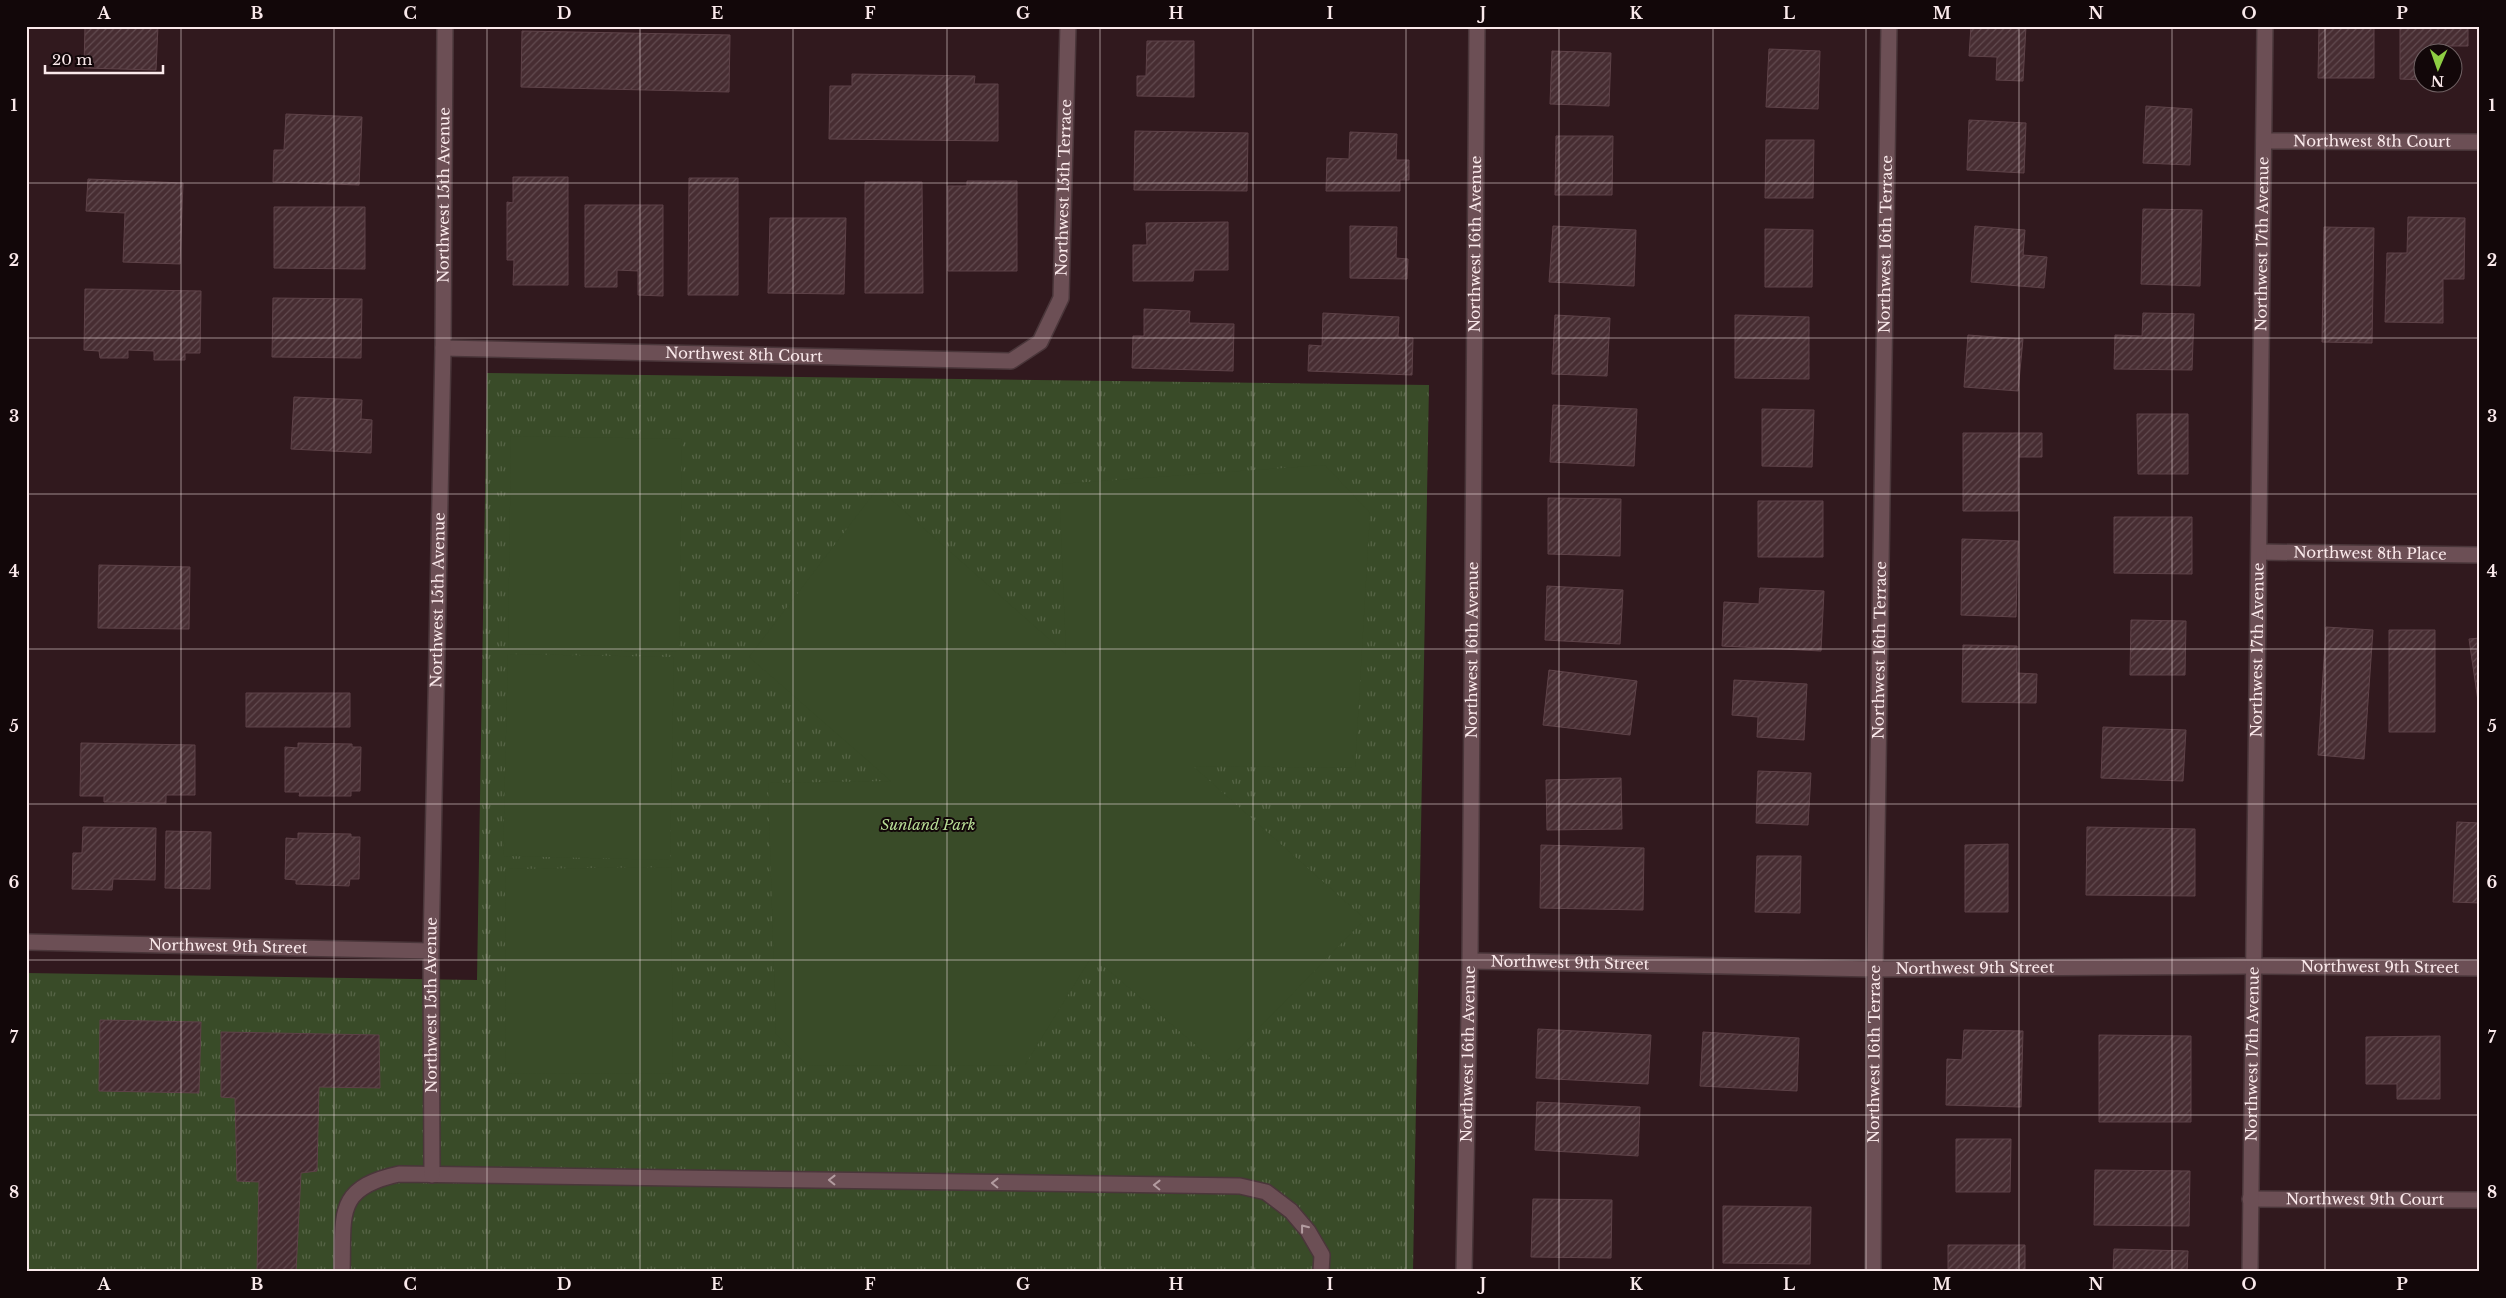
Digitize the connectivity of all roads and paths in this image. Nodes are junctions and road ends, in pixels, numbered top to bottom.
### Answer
1 (445, 26) edge
2 (1068, 26) edge
3 (1476, 26) edge
4 (1889, 26) edge
5 (2265, 26) edge
6 (2264, 141) junction
7 (2480, 142) edge
8 (1040, 342) joint
9 (443, 348) junction
10 (2260, 552) junction
11 (2480, 555) edge
12 (26, 942) edge
13 (430, 951) junction
14 (1470, 962) junction
15 (2255, 966) junction
16 (2480, 968) edge
17 (1875, 969) junction
18 (432, 1175) junction
19 (2250, 1199) junction
20 (2480, 1200) edge
21 (342, 1272) edge
22 (1321, 1272) edge
23 (1464, 1272) edge
24 (1873, 1272) edge
25 (2250, 1272) edge

1 - 9 street, Northwest 15th Avenue
2 - 8 street, Northwest 15th Terrace
3 - 14 street, Northwest 16th Avenue
4 - 17 street, Northwest 16th Terrace
5 - 6 street, Northwest 17th Avenue
6 - 7 street, Northwest 8th Court
6 - 10 street, Northwest 17th Avenue
8 - 9 street, Northwest 8th Court
9 - 13 street, Northwest 15th Avenue
10 - 11 street, Northwest 8th Place
10 - 15 street, Northwest 17th Avenue
12 - 13 street, Northwest 9th Street
13 - 18 street, Northwest 15th Avenue
14 - 17 street, Northwest 9th Street
14 - 23 street, Northwest 16th Avenue
15 - 16 street, Northwest 9th Street
15 - 17 street, Northwest 9th Street
15 - 19 street, Northwest 17th Avenue
17 - 24 street, Northwest 16th Terrace
18 - 21 street
22 -> 18 street
19 - 20 street, Northwest 9th Court
19 - 25 street, Northwest 17th Avenue

